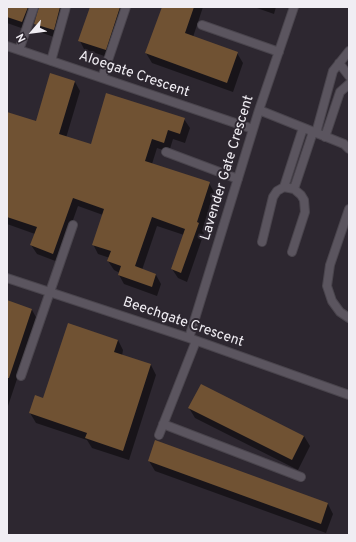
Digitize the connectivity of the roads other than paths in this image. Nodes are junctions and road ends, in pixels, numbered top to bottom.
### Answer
1 (34, 7) edge
2 (66, 7) edge
3 (126, 7) edge
4 (294, 7) edge
5 (202, 25) dead end
6 (8, 49) edge
7 (19, 50) junction
8 (279, 52) junction
9 (349, 52) edge
10 (52, 61) junction
11 (339, 62) junction
12 (349, 76) edge
13 (102, 78) junction
14 (349, 84) edge
15 (259, 110) junction
16 (303, 128) junction
17 (253, 129) junction
18 (314, 132) junction
19 (325, 137) junction
20 (349, 149) edge
21 (166, 152) dead end
22 (238, 179) junction
23 (284, 187) junction
24 (294, 189) junction
25 (349, 209) edge
26 (73, 225) dead end
27 (262, 242) dead end
28 (292, 252) dead end
29 (7, 278) edge
30 (50, 292) junction
31 (349, 318) edge
32 (192, 339) junction
33 (22, 376) dead end
34 (349, 395) edge
35 (164, 424) junction
36 (159, 435) dead end
37 (301, 477) dead end

1 - 7 lane
2 - 10 lane
3 - 13 lane
4 - 8 lane, Lavender Gate Crescent
5 - 8 lane
6 - 7 lane, Aloegate Crescent
7 - 10 lane, Aloegate Crescent
8 - 15 lane, Lavender Gate Crescent
9 - 11 lane
10 - 13 lane, Aloegate Crescent
11 - 12 lane
11 - 18 lane
13 - 17 lane, Aloegate Crescent
14 - 19 lane
15 - 16 lane
15 - 17 lane, Lavender Gate Crescent
16 - 18 lane
16 - 23 lane
17 - 22 lane, Lavender Gate Crescent
18 - 19 lane
18 - 24 lane
19 - 20 lane
21 - 22 lane
22 - 32 lane, Lavender Gate Crescent
23 - 24 lane
23 - 27 lane
24 - 28 lane
25 - 31 lane
26 - 30 lane
29 - 30 lane, Beechgate Crescent
30 - 32 lane, Beechgate Crescent
30 - 33 lane
32 - 34 lane, Beechgate Crescent
32 - 35 lane, Lavender Gate Crescent
35 - 36 lane, Lavender Gate Crescent
35 - 37 lane

